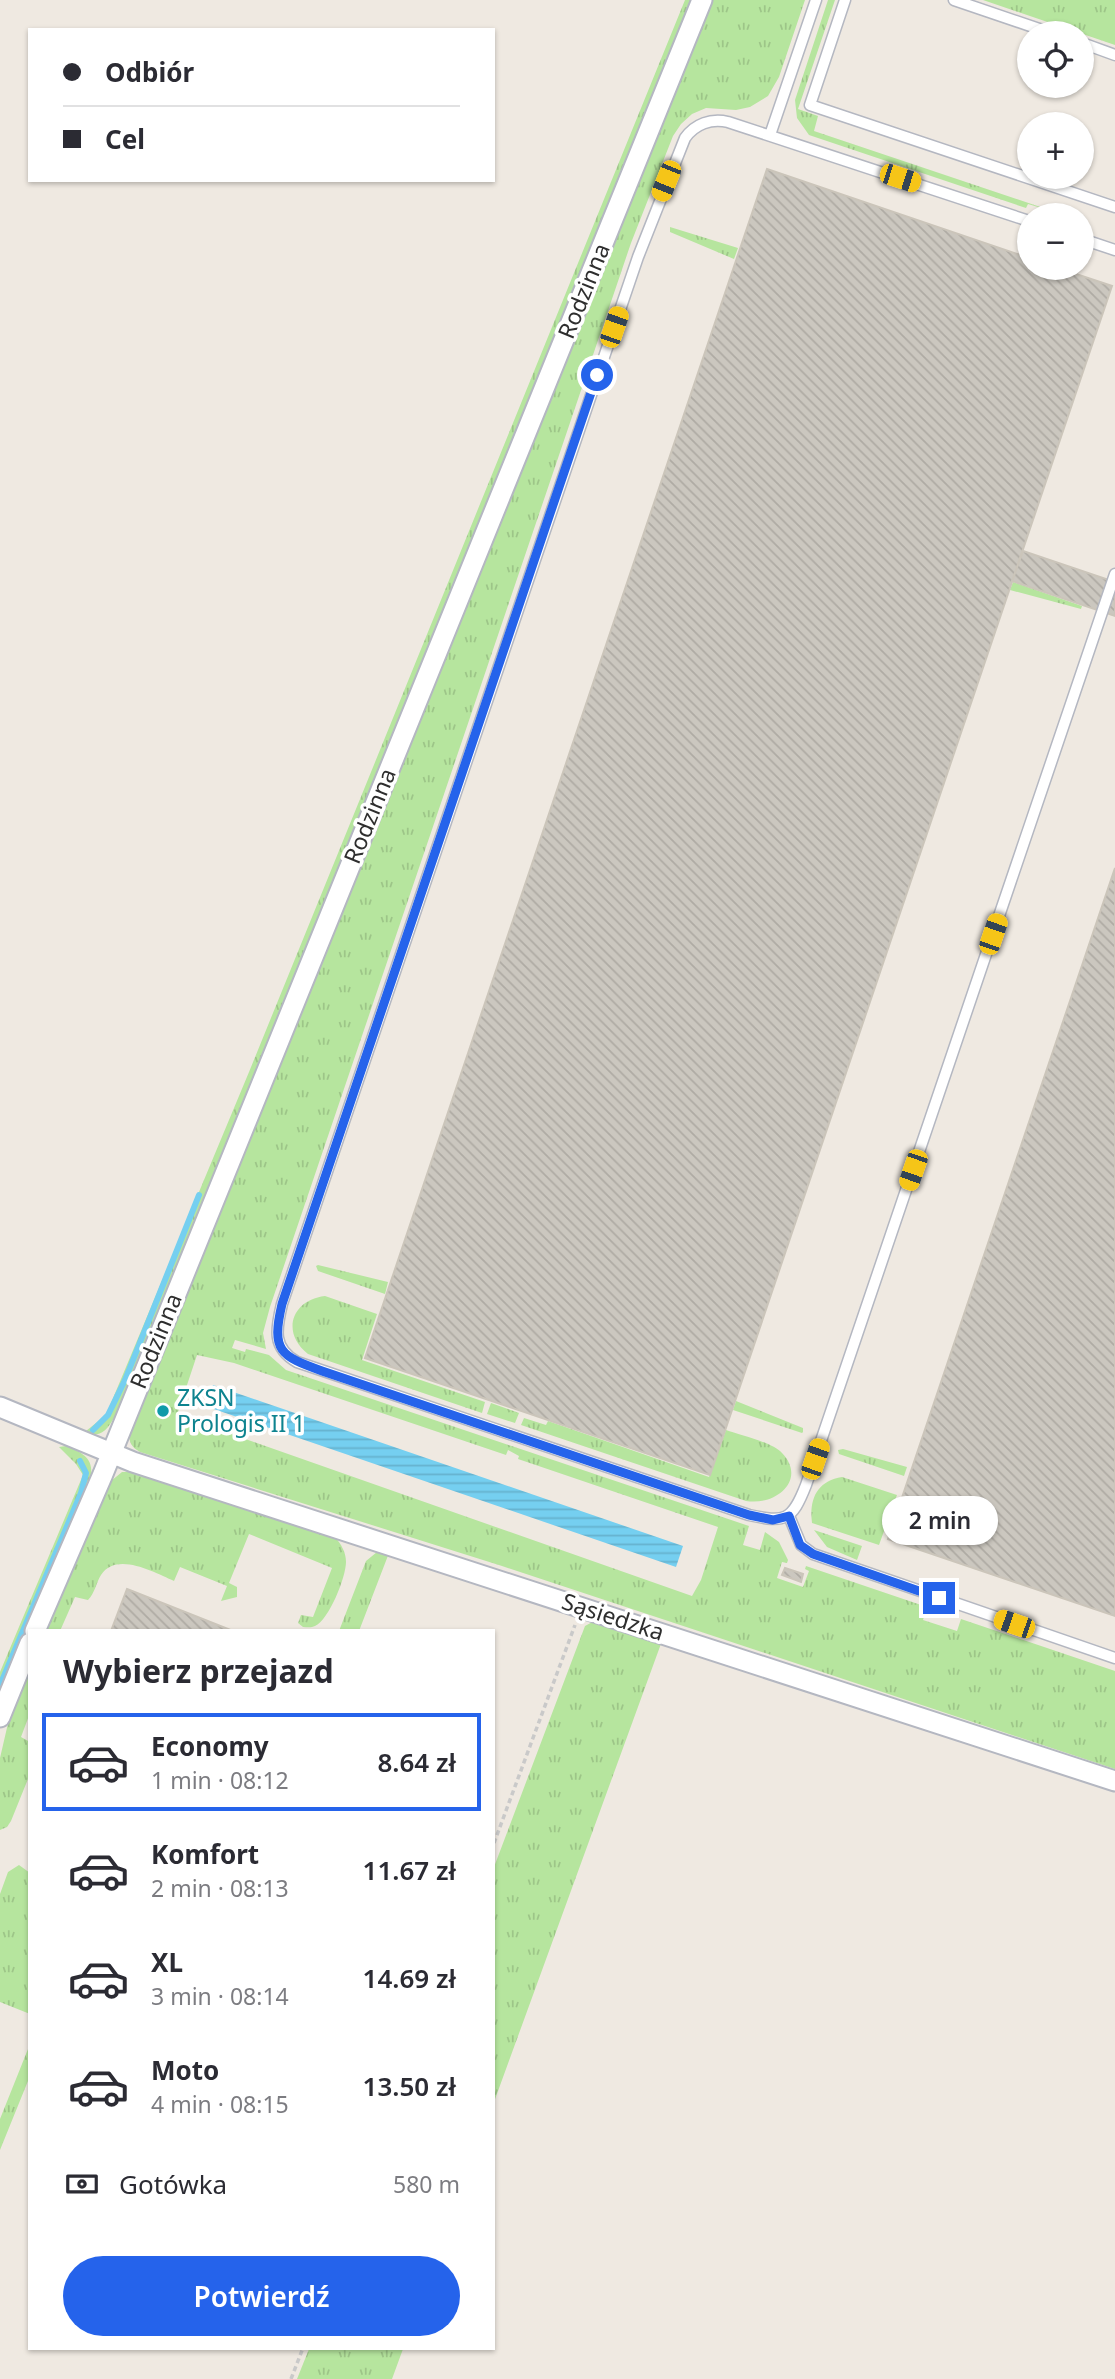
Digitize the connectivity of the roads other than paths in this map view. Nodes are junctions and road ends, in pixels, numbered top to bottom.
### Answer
1 (702, 0) edge
2 (816, 0) edge
3 (845, 0) edge
4 (954, 0) edge
5 (1017, 21) edge
6 (1094, 47) edge
7 (1115, 55) edge
8 (770, 135) junction
9 (1115, 207) edge
10 (1017, 217) edge
11 (1094, 243) edge
12 (1115, 250) edge
13 (1115, 574) edge
14 (0, 1407) edge
15 (111, 1454) junction
16 (789, 1516) junction
17 (36, 1629) edge
18 (28, 1648) edge
19 (1115, 1658) edge
20 (0, 1717) edge
21 (1115, 1781) edge

1 - 15 street, Rodzinna
2 - 8 lane
3 - 9 lane
4 - 5 lane
6 - 7 lane
8 - 10 lane
8 - 16 lane
11 - 12 lane
13 - 16 lane
14 - 15 street, Sąsiedzka
15 - 17 street, Rodzinna
15 - 21 street, Sąsiedzka
16 - 19 lane
18 - 20 street

